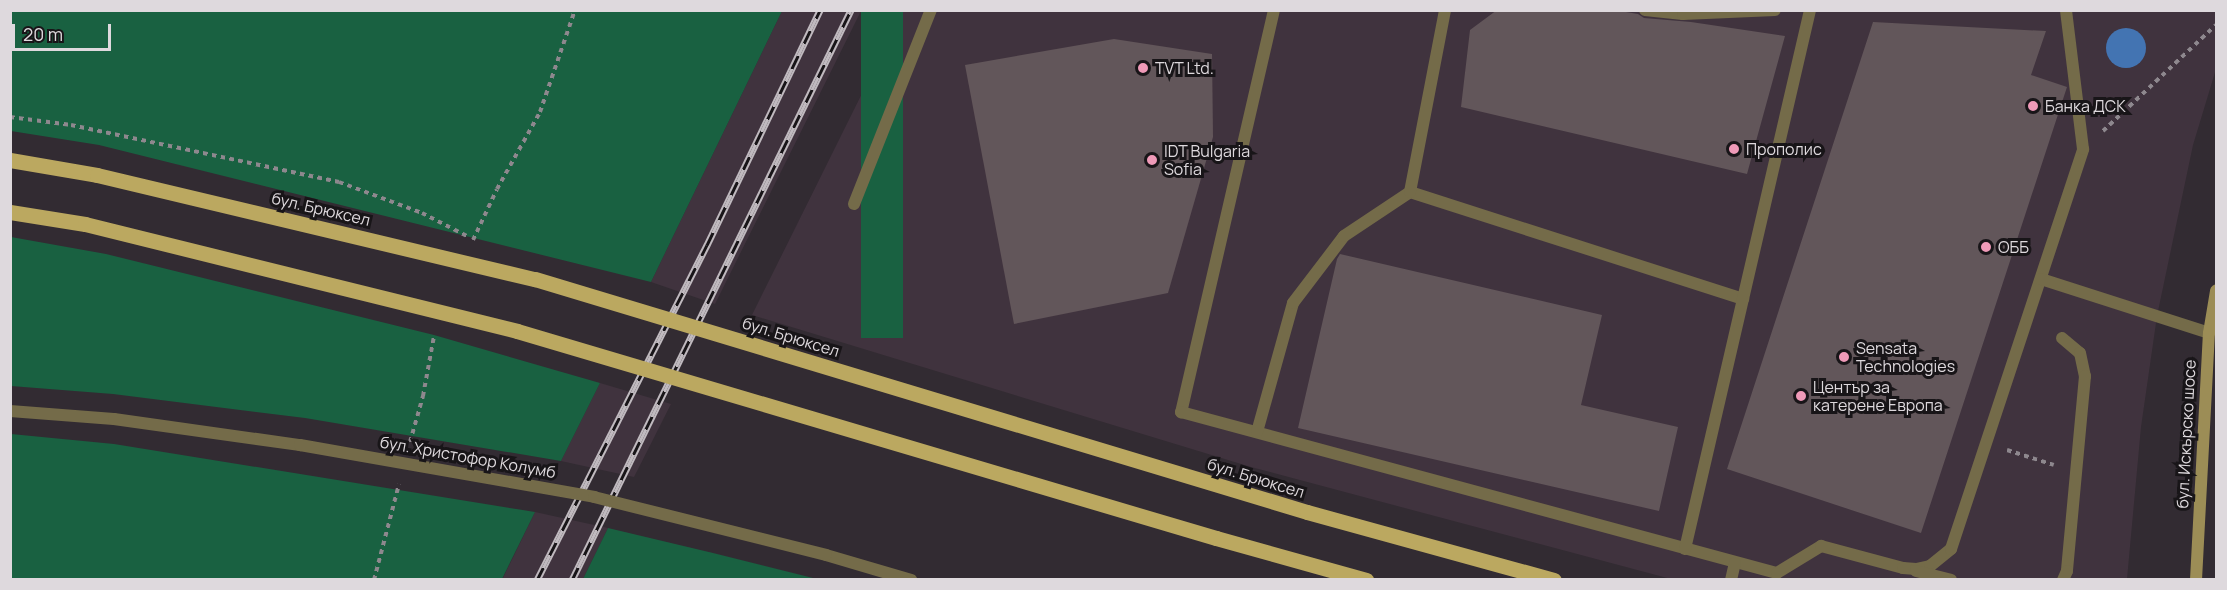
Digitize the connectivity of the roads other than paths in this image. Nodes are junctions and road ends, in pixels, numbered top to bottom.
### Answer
1 (931, 10) edge
2 (1274, 10) edge
3 (1445, 10) edge
4 (1645, 10) edge
5 (1775, 10) edge
6 (1810, 10) edge
7 (2066, 10) edge
8 (10, 160) edge
9 (1410, 192) junction
10 (854, 204) dead end
11 (10, 212) edge
12 (2041, 279) junction
13 (2217, 291) edge
14 (1743, 299) junction
15 (2208, 333) junction
16 (2062, 338) dead end
17 (10, 411) edge
18 (1257, 432) junction
19 (1685, 549) junction
20 (1735, 563) junction
21 (1903, 568) junction
22 (1776, 576) edge
23 (912, 579) edge
24 (1366, 579) edge
25 (1554, 579) edge
26 (1731, 579) edge
27 (1951, 579) edge
28 (2063, 579) edge
29 (2196, 579) edge

1 - 10 street
2 - 18 street
3 - 9 street
4 - 5 street
6 - 14 street
7 - 12 street
8 - 25 main road, бул. Брюксел, bridge
9 - 14 street
9 - 18 street
11 - 24 main road, bridge
12 - 15 street
12 - 21 street
13 - 15 main road, бул. Искърско шосе
14 - 19 street
15 - 29 main road, бул. Искърско шосе
16 - 28 street
17 - 23 street, бул. Христофор Колумб, bridge
18 - 19 street
19 - 20 street
20 - 22 street
20 - 26 street
21 - 22 street
21 - 27 street

